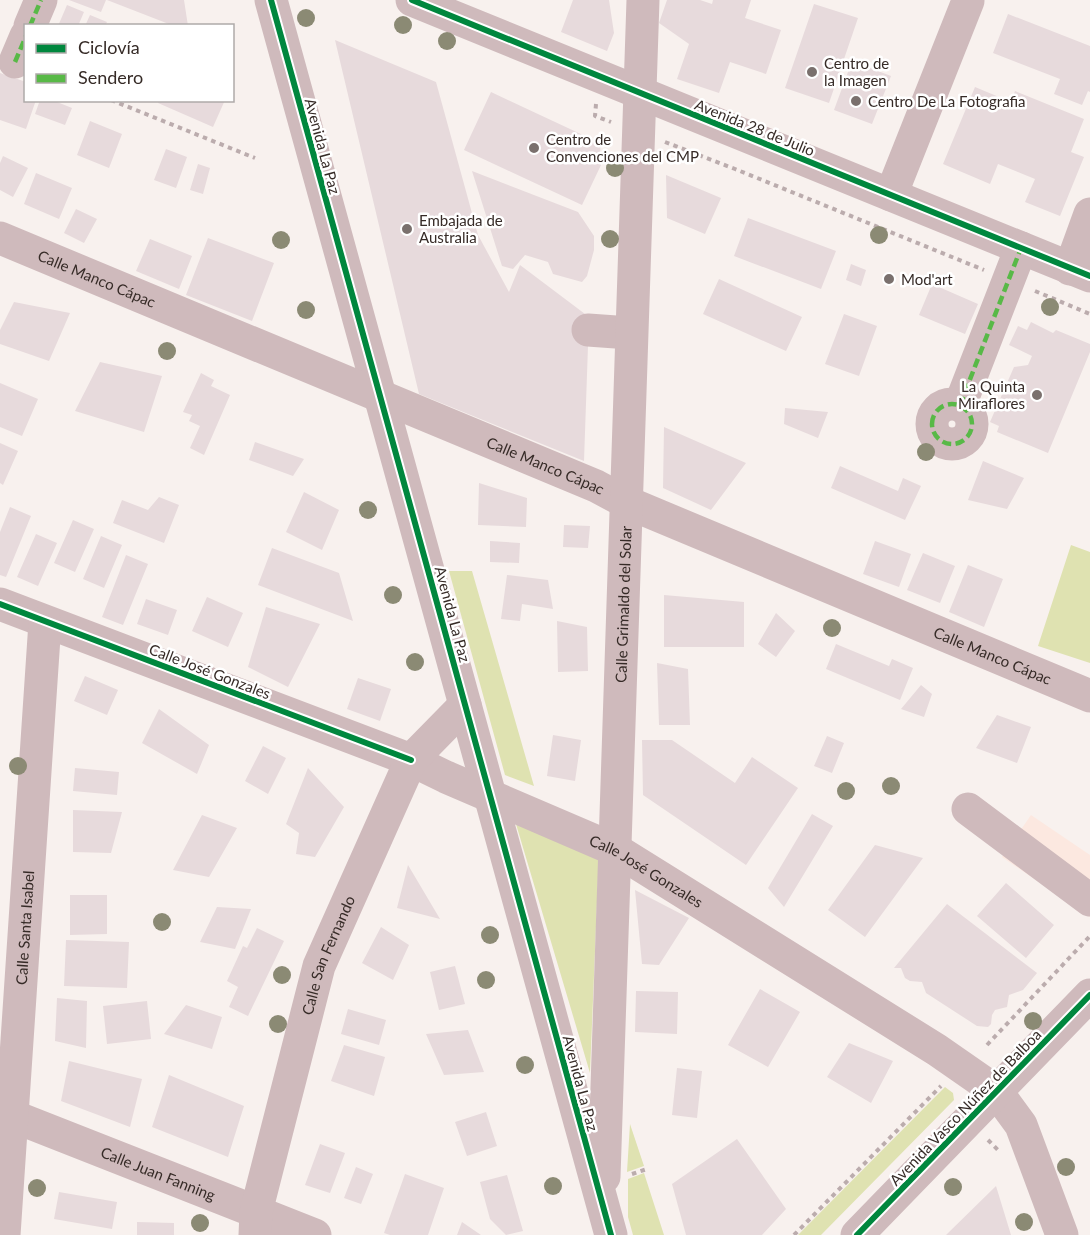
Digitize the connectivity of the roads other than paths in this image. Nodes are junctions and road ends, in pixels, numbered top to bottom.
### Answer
1 (41, 0) edge
2 (271, 0) edge
3 (412, 0) edge
4 (643, 0) edge
5 (968, 1) edge
6 (31, 24) edge
7 (640, 93) junction
8 (891, 195) junction
9 (1090, 214) edge
10 (0, 238) edge
11 (1021, 248) junction
12 (1080, 272) edge
13 (588, 330) dead end
14 (630, 333) junction
15 (380, 393) junction
16 (960, 405) dead end
17 (626, 502) junction
18 (0, 604) edge
19 (45, 622) junction
20 (1090, 696) edge
21 (465, 705) junction
22 (411, 760) junction
23 (489, 796) junction
24 (968, 809) dead end
25 (616, 850) junction
26 (1090, 900) edge
27 (1090, 995) edge
28 (996, 1091) junction
29 (6, 1113) edge
30 (607, 1221) edge
31 (255, 1224) edge
32 (1090, 1233) edge
33 (4, 1235) edge
34 (315, 1235) edge
35 (857, 1235) edge
36 (1062, 1235) edge
37 (1082, 1235) edge

1 - 6 street
2 - 15 street, Avenida La Paz
3 - 7 street, Avenida 28 de Julio
4 - 7 street, Calle Grimaldo del Solar
5 - 8 street
7 - 8 street, Avenida 28 de Julio
7 - 14 street, Calle Grimaldo del Solar
8 - 11 street, Avenida 28 de Julio
9 - 12 street
10 - 15 street, Calle Manco Cápac
11 - 12 street, Avenida 28 de Julio
11 - 16 street
13 - 14 street
14 - 17 street, Calle Grimaldo del Solar
15 - 17 street, Calle Manco Cápac
15 - 21 street, Avenida La Paz
17 - 20 street, Calle Manco Cápac
17 - 25 street, Calle Grimaldo del Solar
18 - 19 street, Calle José Gonzales
19 - 22 street, Calle José Gonzales
19 - 29 street, Calle Santa Isabel
21 - 22 street, Calle San Fernando
21 - 23 street, Avenida La Paz
22 - 23 street, Calle José Gonzales
22 - 31 street, Calle San Fernando
23 - 25 street, Calle José Gonzales
23 - 30 street, Avenida La Paz
24 - 26 street
25 - 28 street, Calle José Gonzales
25 - 30 street, Calle Grimaldo del Solar
27 - 28 street, Avenida Vasco Núñez de Balboa
28 - 35 street, Avenida Vasco Núñez de Balboa
28 - 36 street, Calle José Gonzales
29 - 31 street, Calle Juan Fanning
29 - 33 street, Calle Santa Isabel
31 - 34 street, Calle Juan Fanning
32 - 37 street

